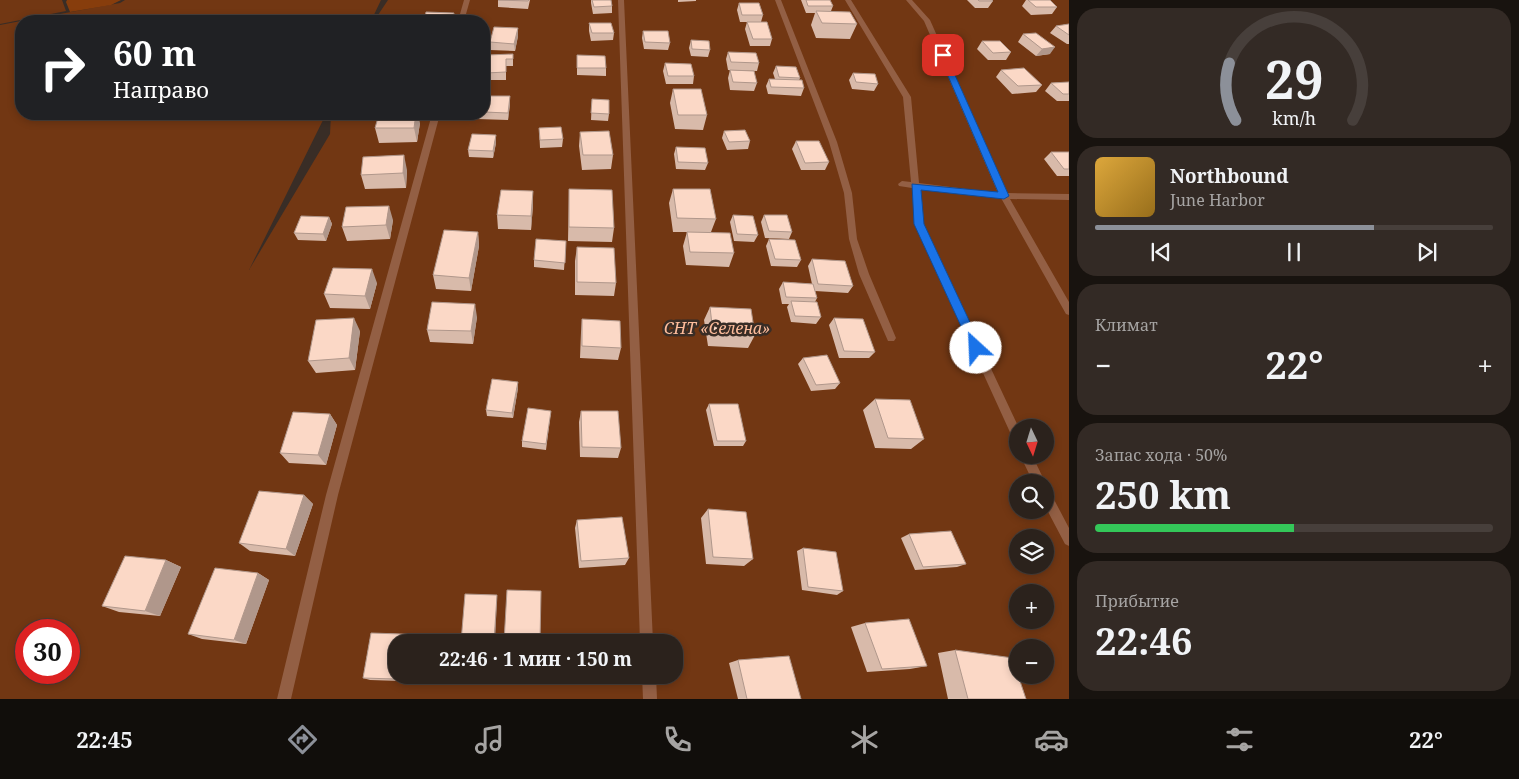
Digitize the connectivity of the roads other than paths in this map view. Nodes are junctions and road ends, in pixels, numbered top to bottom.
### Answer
1 (467, 0) edge
2 (621, 0) edge
3 (778, 0) edge
4 (848, 0) edge
5 (909, 0) edge
6 (463, 15) edge
7 (434, 120) edge
8 (902, 184) dead end
9 (916, 186) junction
10 (1004, 196) junction
11 (1069, 197) edge
12 (1069, 311) edge
13 (891, 338) dead end
14 (1010, 419) edge
15 (1054, 511) edge
16 (1069, 540) edge
17 (647, 634) edge
18 (649, 684) edge
19 (284, 699) edge
20 (650, 699) edge

1 - 6 street
2 - 17 street
3 - 13 street
4 - 9 street
5 - 10 street
7 - 19 street
8 - 9 street
9 - 10 street
9 - 14 street
10 - 11 street
10 - 12 street
15 - 16 street
18 - 20 street

